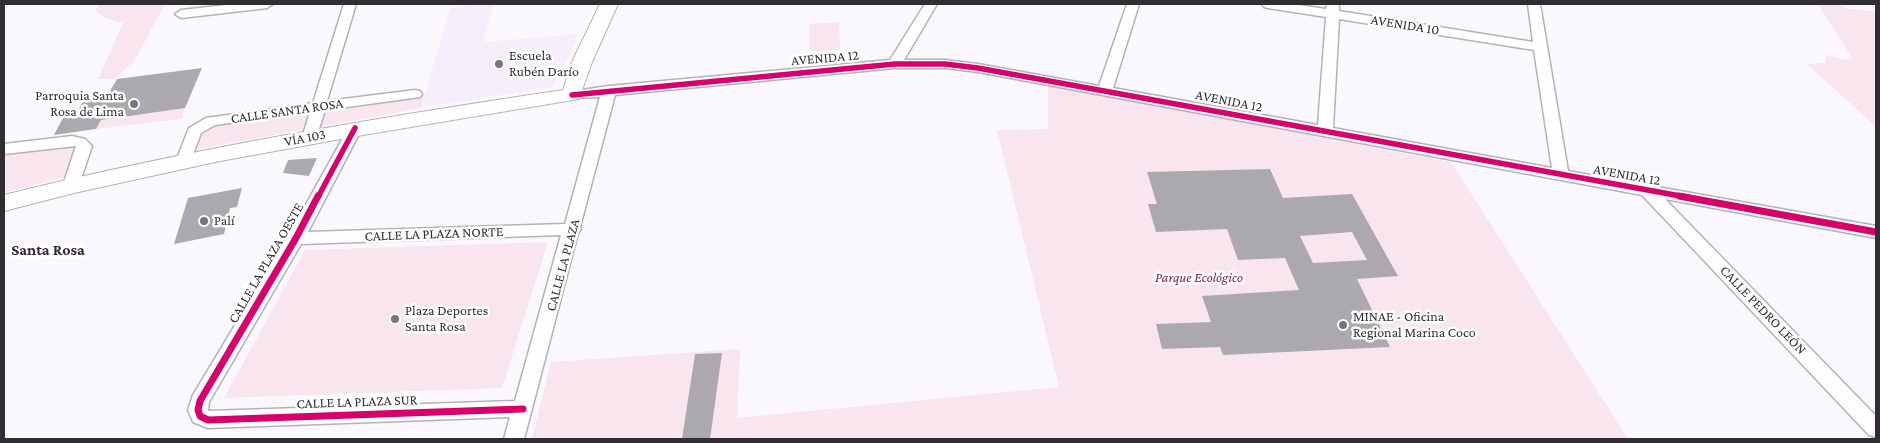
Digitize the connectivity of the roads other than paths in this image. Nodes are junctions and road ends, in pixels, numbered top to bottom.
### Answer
1 (267, 4) edge
2 (350, 4) edge
3 (608, 4) edge
4 (931, 4) edge
5 (1134, 4) edge
6 (1268, 4) edge
7 (1534, 4) edge
8 (1333, 8) edge
9 (181, 14) dead end
10 (1542, 47) junction
11 (895, 64) junction
12 (609, 90) junction
13 (1105, 90) junction
14 (415, 94) dead end
15 (572, 95) junction
16 (317, 106) junction
17 (356, 128) junction
18 (1326, 132) junction
19 (309, 138) junction
20 (4, 149) edge
21 (184, 161) junction
22 (1561, 176) junction
23 (71, 185) junction
24 (1648, 192) junction
25 (4, 203) edge
26 (573, 229) junction
27 (1876, 232) edge
28 (296, 238) junction
29 (523, 409) junction
30 (198, 410) joint
31 (1876, 429) edge
32 (514, 439) edge

1 - 9 street
2 - 16 street
3 - 15 main road
4 - 11 street
5 - 13 street
6 - 8 street, AVENIDA 10
7 - 10 street
8 - 10 street, AVENIDA 10
8 - 18 street
10 - 22 street
11 - 12 street, AVENIDA 12
11 - 13 street, AVENIDA 12
12 - 15 street, AVENIDA 12
12 - 26 street, CALLE LA PLAZA
13 - 18 street, AVENIDA 12
14 - 16 street, CALLE SANTA ROSA
15 - 17 main road, VÍA 103
16 - 19 street
16 - 21 street, CALLE SANTA ROSA
17 - 19 main road, VÍA 103
17 - 28 street, CALLE LA PLAZA OESTE
18 - 22 street, AVENIDA 12
19 - 21 main road, VÍA 103
20 - 23 street
21 - 23 main road, VÍA 103
22 - 24 street, AVENIDA 12
23 - 25 main road, VÍA 103
24 - 27 street, AVENIDA 12
24 - 31 street, CALLE PEDRO LEÓN
26 - 28 street, CALLE LA PLAZA NORTE
26 - 29 street, CALLE LA PLAZA
28 - 30 street, CALLE LA PLAZA OESTE
29 - 30 street, CALLE LA PLAZA SUR
29 - 32 street, CALLE LA PLAZA

